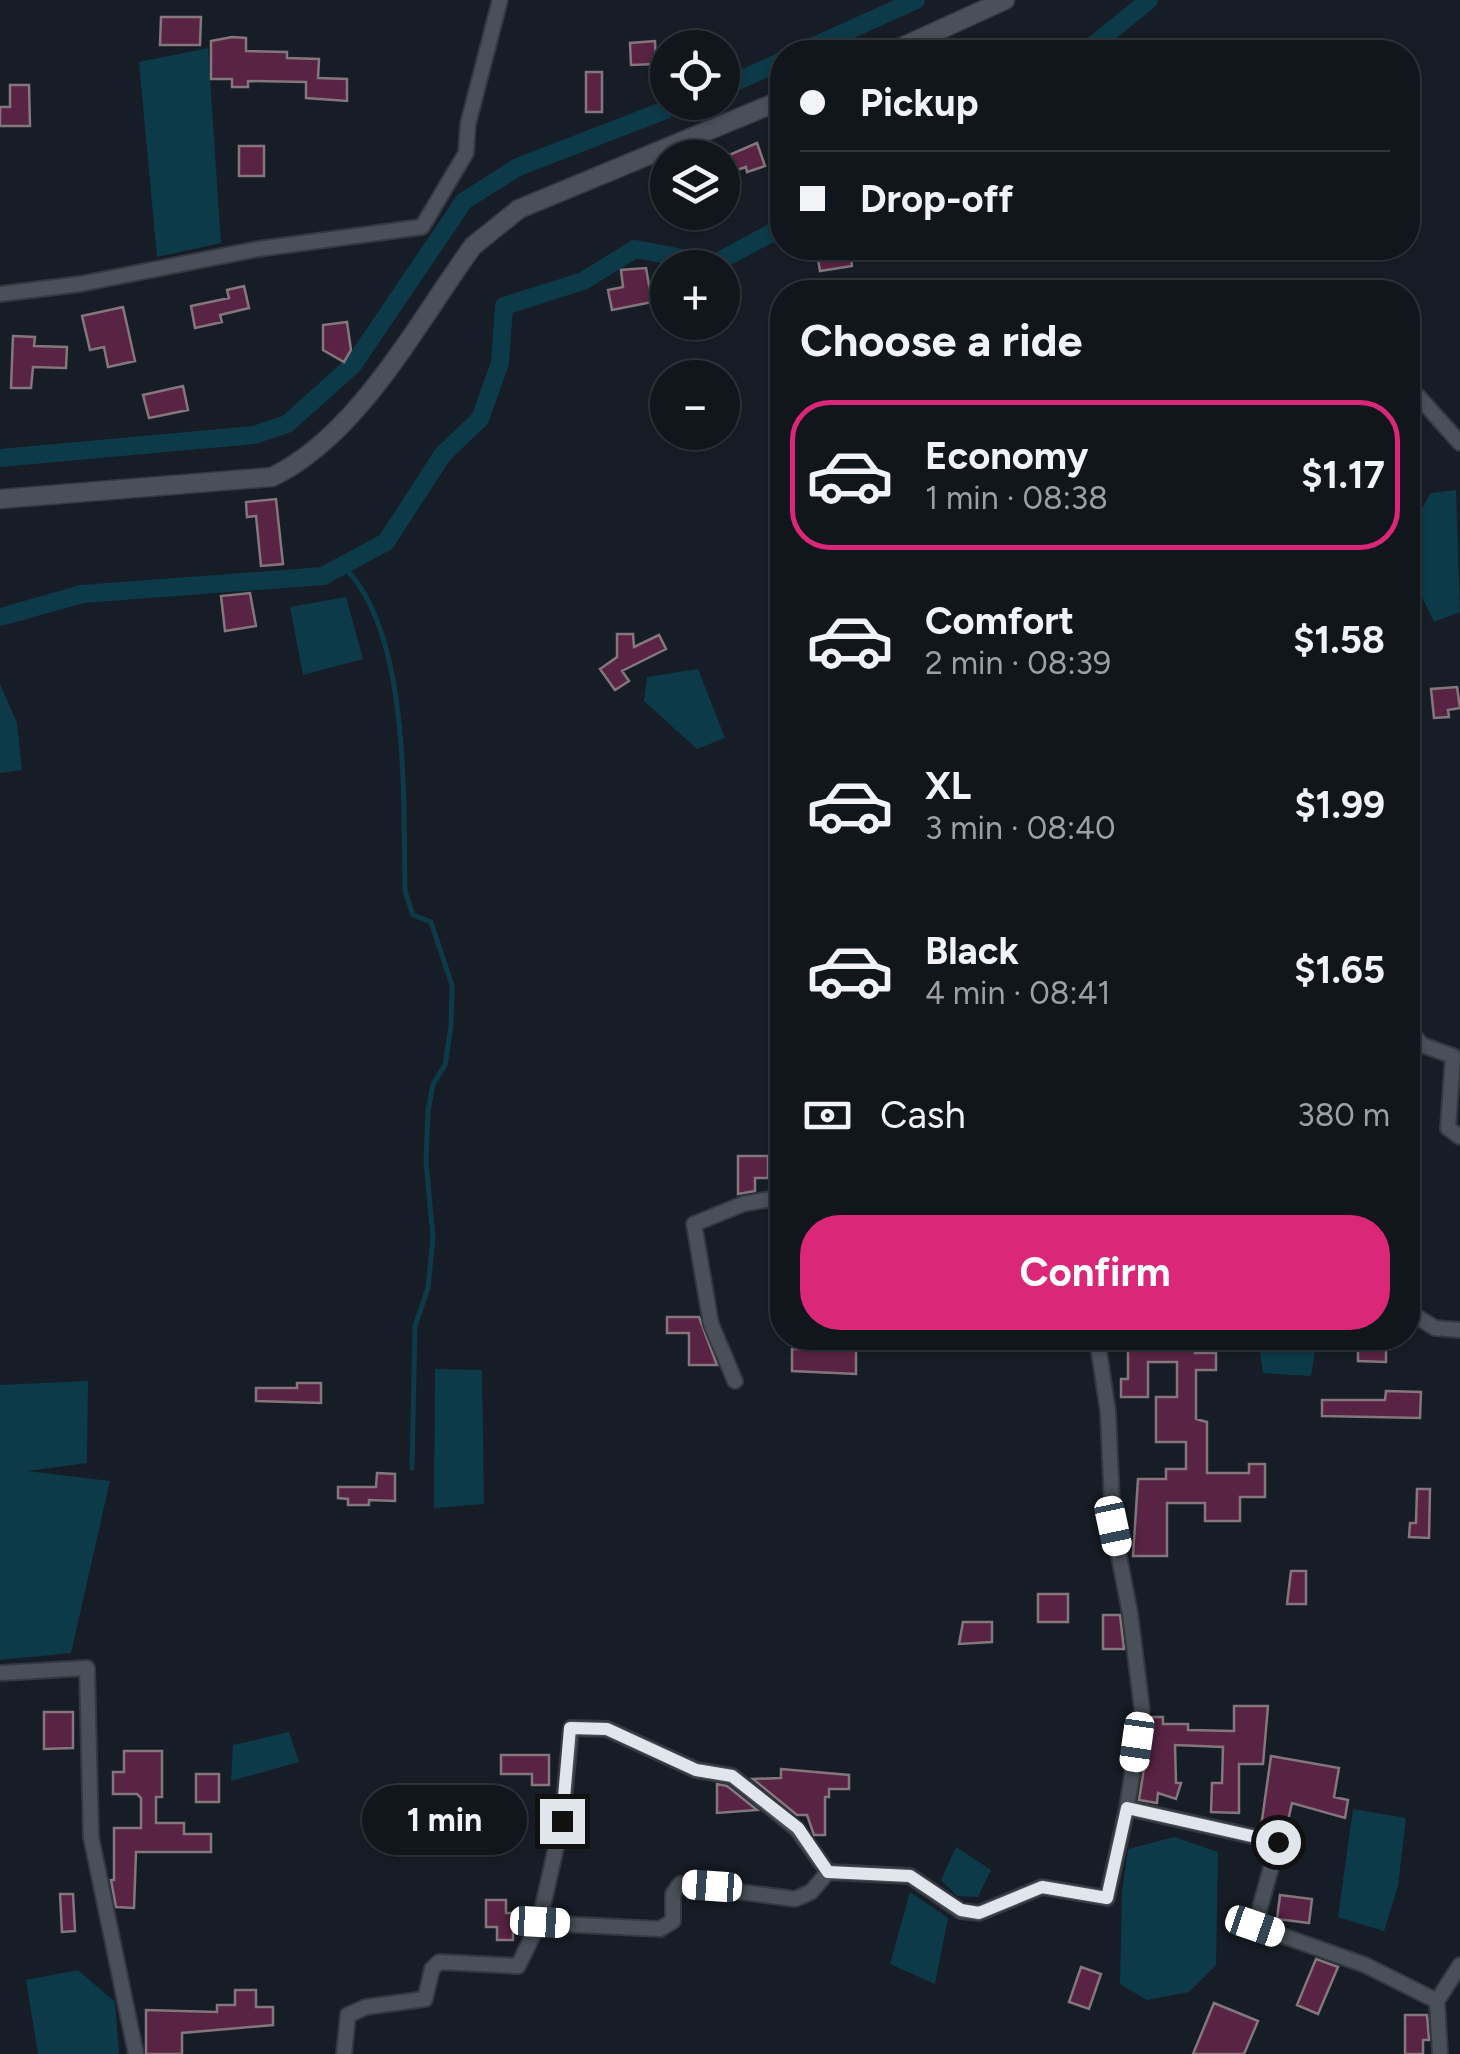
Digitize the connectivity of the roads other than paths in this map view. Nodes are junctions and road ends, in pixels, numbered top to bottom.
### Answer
1 (500, 0) edge
2 (1005, 0) edge
3 (917, 40) edge
4 (770, 105) edge
5 (0, 294) edge
6 (1420, 398) edge
7 (1460, 442) edge
8 (0, 499) edge
9 (1420, 1043) edge
10 (1460, 1137) edge
11 (770, 1199) edge
12 (1420, 1318) edge
13 (1460, 1330) edge
14 (1100, 1350) edge
15 (735, 1381) dead end
16 (0, 1673) edge
17 (1127, 1808) junction
18 (828, 1872) junction
19 (540, 1922) junction
20 (1460, 1965) edge
21 (1437, 2000) junction
22 (136, 2054) edge
23 (344, 2054) edge
24 (1440, 2054) edge

1 - 5 street
2 - 3 street
4 - 8 street
6 - 7 street
9 - 10 street
11 - 15 street
12 - 13 street
14 - 17 street
16 - 22 street
17 - 18 street
17 - 21 street
18 - 19 street
18 - 19 street
19 - 23 street
20 - 21 street
21 - 24 street

